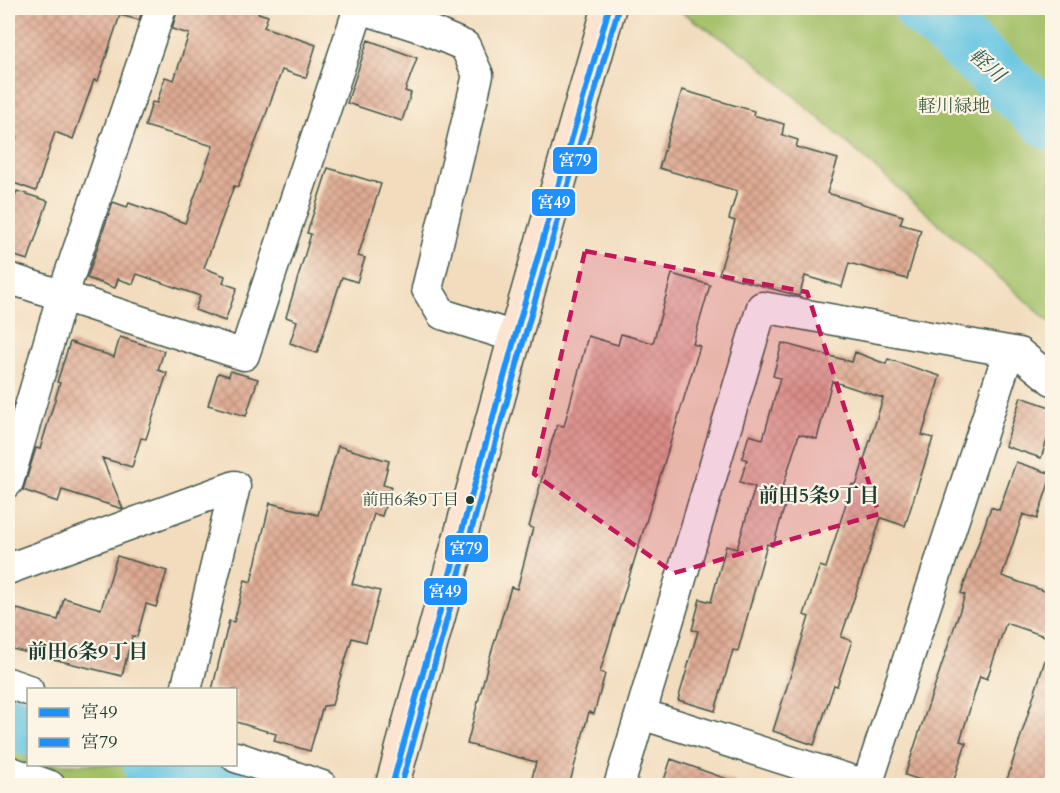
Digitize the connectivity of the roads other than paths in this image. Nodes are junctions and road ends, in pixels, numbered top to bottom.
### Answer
1 (161, 8) edge
2 (359, 8) edge
3 (609, 8) edge
4 (8, 278) edge
5 (62, 297) junction
6 (515, 337) junction
7 (1009, 351) junction
8 (1053, 380) edge
9 (8, 482) edge
10 (8, 568) edge
11 (8, 683) edge
12 (186, 688) edge
13 (27, 690) edge
14 (641, 714) junction
15 (237, 757) edge
16 (8, 771) edge
17 (868, 785) edge
18 (50, 786) edge
19 (322, 786) edge
20 (392, 786) edge
21 (619, 786) edge

1 - 5 street
2 - 5 street
2 - 6 street
3 - 6 main road
4 - 5 street
5 - 9 street
6 - 20 main road
7 - 8 street
7 - 14 street
7 - 17 street
10 - 12 street
11 - 13 street
14 - 17 street
14 - 21 street
15 - 19 street
16 - 18 street

